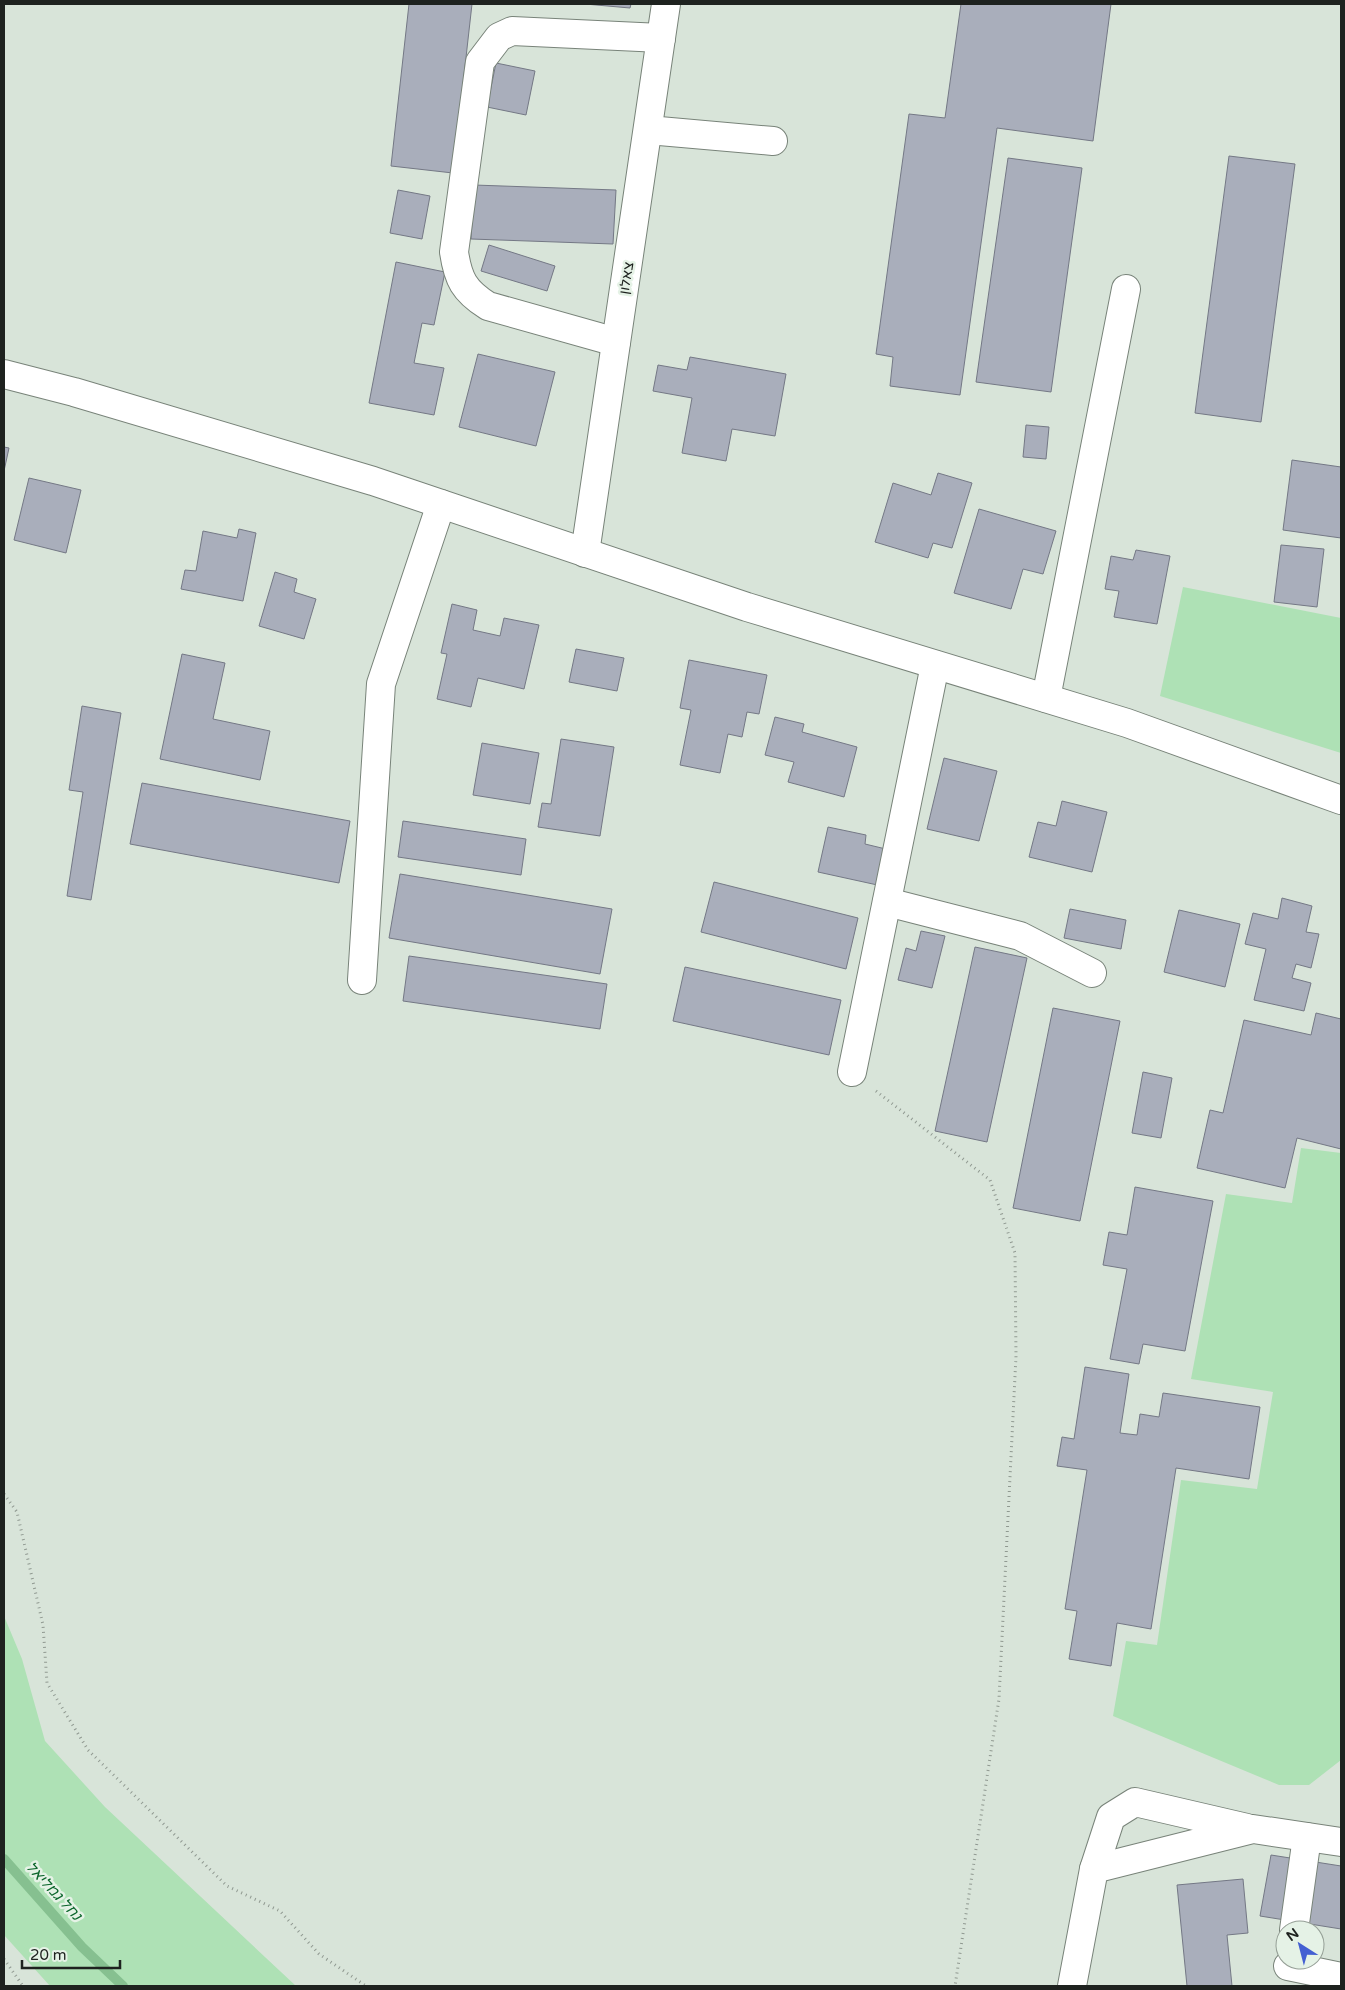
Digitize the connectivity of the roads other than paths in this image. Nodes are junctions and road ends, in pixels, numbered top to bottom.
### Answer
1 (666, 4) edge
2 (661, 38) junction
3 (648, 130) junction
4 (773, 142) dead end
5 (1126, 289) dead end
6 (616, 342) junction
7 (4, 374) edge
8 (441, 504) junction
9 (585, 553) junction
10 (936, 665) junction
11 (1046, 698) junction
12 (1341, 800) edge
13 (887, 902) junction
14 (1092, 974) dead end
15 (362, 980) dead end
16 (852, 1072) road end
17 (1253, 1829) junction
18 (1307, 1837) junction
19 (1341, 1842) edge
20 (1094, 1869) junction
21 (1295, 1920) edge
22 (1288, 1971) edge
23 (1341, 1977) edge
24 (1072, 1986) edge

1 - 2 street, צאלון
2 - 3 street, צאלון
2 - 6 street
3 - 4 street
3 - 6 street, צאלון
5 - 11 street
6 - 9 street, צאלון
7 - 8 street
8 - 9 street
8 - 15 street
9 - 10 street
10 - 11 street
10 - 13 street
11 - 12 street
13 - 14 street
13 - 16 street
17 - 18 street
17 - 20 street
17 - 20 street
18 - 19 street
18 - 21 street
20 - 24 street
22 - 23 street

